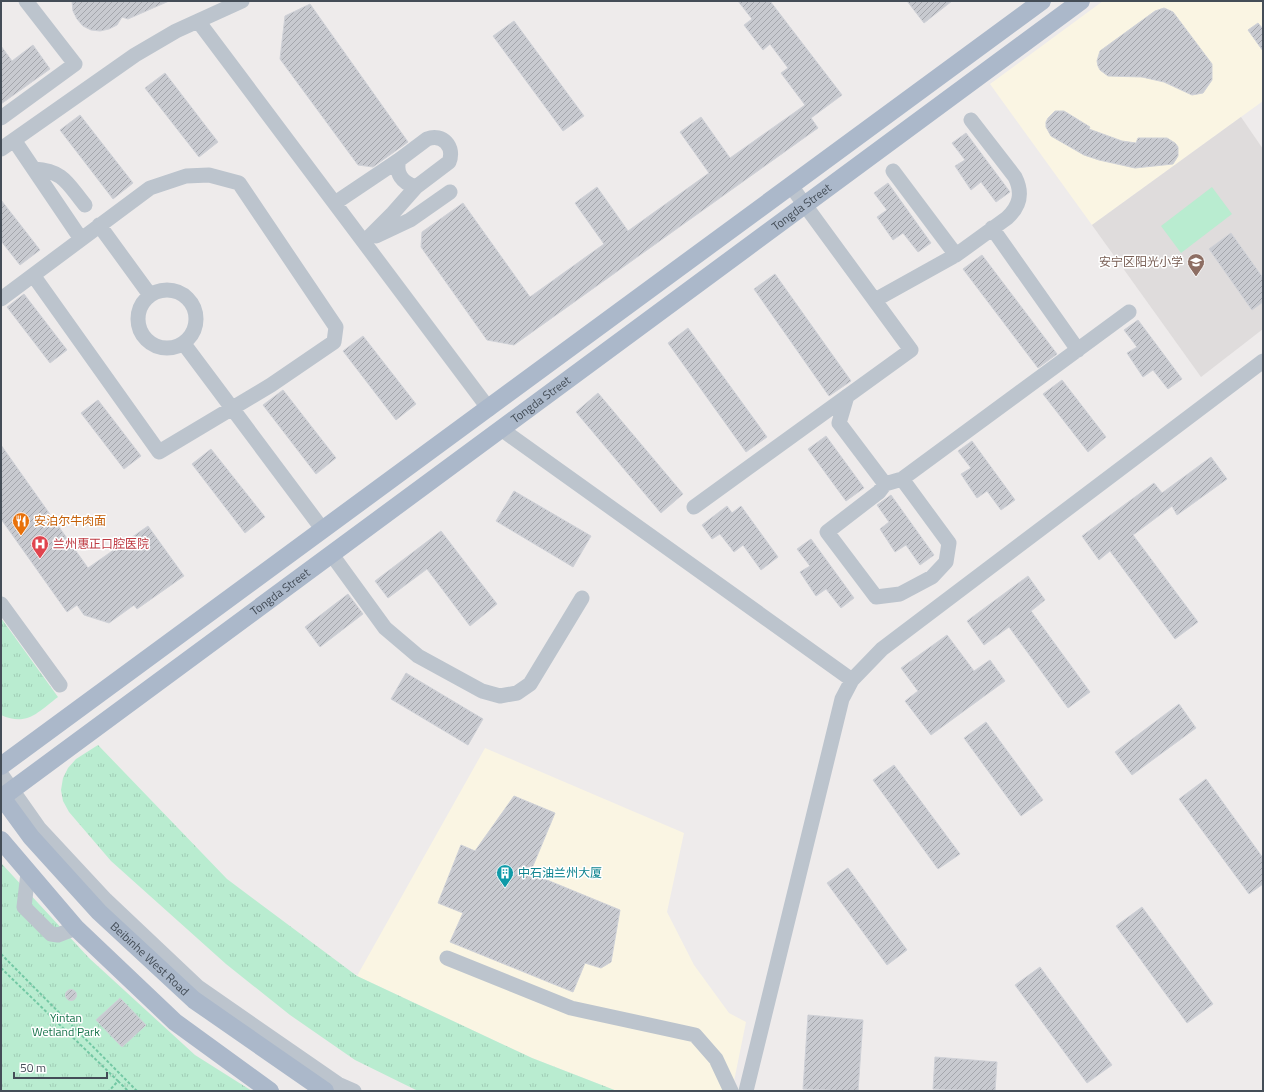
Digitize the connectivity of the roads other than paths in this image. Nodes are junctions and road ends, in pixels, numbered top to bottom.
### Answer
1 (26, 1) edge
2 (242, 1) edge
3 (1042, 1) edge
4 (1081, 1) edge
5 (198, 21) junction
6 (1, 118) edge
7 (971, 120) dead end
8 (14, 140) junction
9 (1, 149) edge
10 (399, 160) junction
11 (34, 169) junction
12 (893, 171) dead end
13 (791, 186) junction
14 (416, 187) junction
15 (450, 192) dead end
16 (335, 203) junction
17 (85, 205) dead end
18 (805, 205) junction
19 (99, 225) junction
20 (992, 228) junction
21 (82, 238) junction
22 (364, 242) junction
23 (956, 255) junction
24 (33, 275) junction
25 (150, 295) junction
26 (1, 299) edge
27 (875, 300) junction
28 (1129, 312) dead end
29 (184, 344) junction
30 (1078, 350) junction
31 (1263, 360) edge
32 (848, 396) junction
33 (232, 407) junction
34 (489, 408) junction
35 (501, 429) junction
36 (902, 479) junction
37 (885, 484) junction
38 (694, 507) dead end
39 (323, 530) junction
40 (332, 555) junction
41 (582, 598) dead end
42 (1, 604) edge
43 (852, 680) junction
44 (60, 685) dead end
45 (1, 766) edge
46 (1, 774) edge
47 (4, 795) edge
48 (1, 840) edge
49 (28, 873) junction
50 (76, 928) junction
51 (447, 958) dead end
52 (270, 1091) edge
53 (326, 1091) edge
54 (354, 1091) edge
55 (731, 1091) edge
56 (746, 1091) edge

1 - 6 street
2 - 5 street
3 - 13 main road, Tongda Street
4 - 18 main road, Tongda Street
5 - 8 street
5 - 16 street
7 - 20 street
8 - 9 street
8 - 11 street
10 - 14 street
10 - 14 street
10 - 16 street
11 - 17 street
11 - 21 street
12 - 23 street
13 - 18 street
13 - 34 main road, Tongda Street
14 - 22 street
15 - 22 street
16 - 22 street
18 - 27 street
18 - 35 main road, Tongda Street
19 - 21 street
19 - 25 street
19 - 33 street
20 - 23 street
20 - 30 street
21 - 24 street
22 - 34 street
23 - 27 street
24 - 26 street
24 - 33 street
25 - 29 street
25 - 29 street
27 - 32 street
28 - 30 street
29 - 33 street
30 - 36 street
31 - 43 street
32 - 37 street
32 - 38 street
33 - 39 street
34 - 39 main road, Tongda Street
35 - 40 main road, Tongda Street
35 - 43 street
36 - 37 street
36 - 37 street
39 - 45 main road, Tongda Street
40 - 41 street
40 - 47 main road, Tongda Street
42 - 44 street
43 - 56 street
46 - 47 street
47 - 53 main road, Beibinhe West Road
47 - 54 street
48 - 49 main road
49 - 50 main road
49 - 50 street
50 - 52 main road
51 - 55 street

